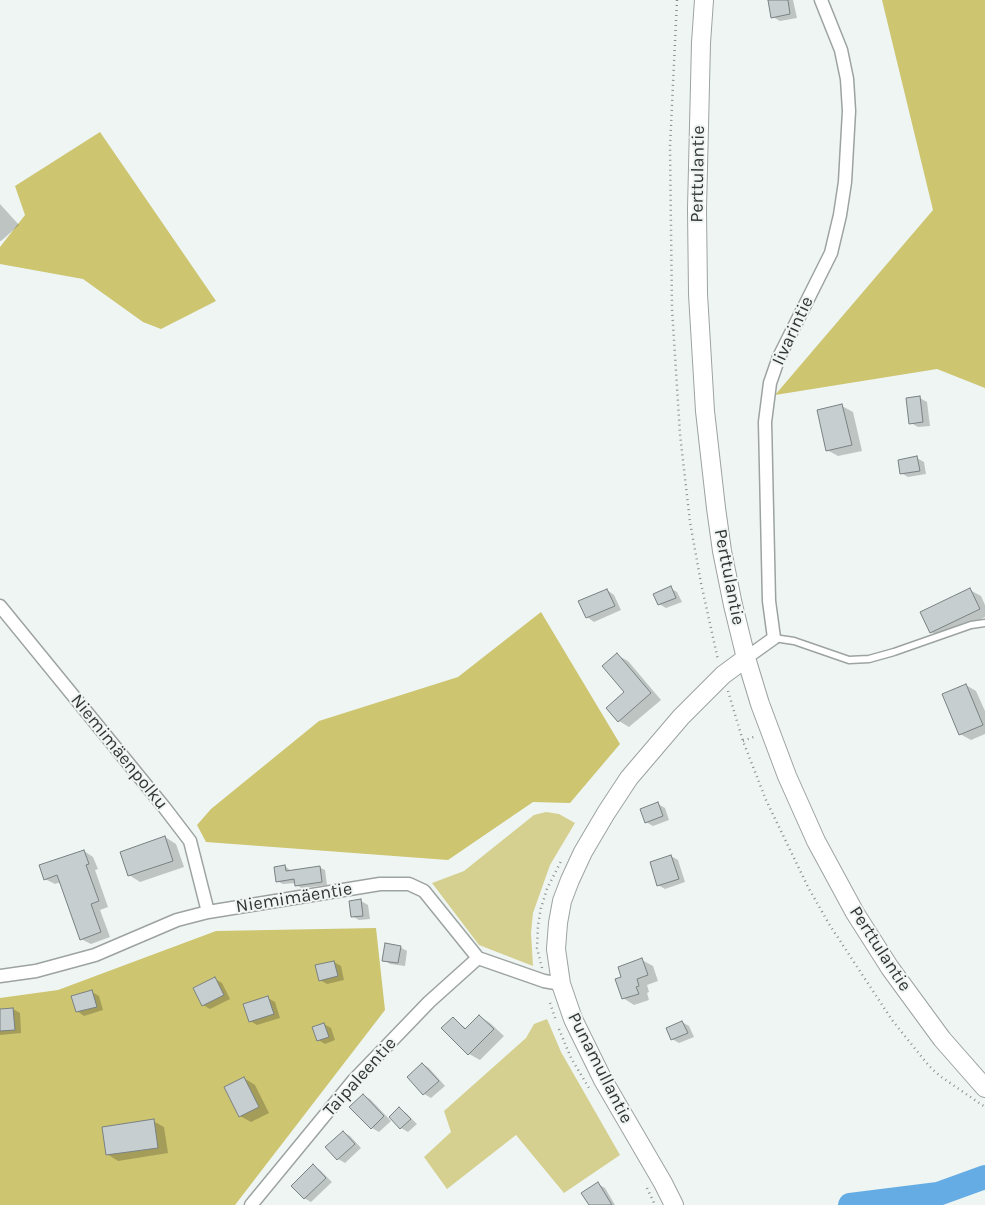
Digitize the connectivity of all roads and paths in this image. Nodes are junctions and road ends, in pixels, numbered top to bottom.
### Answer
1 (677, 0) edge
2 (704, 0) edge
3 (821, 0) edge
4 (0, 606) edge
5 (985, 623) edge
6 (774, 638) junction
7 (717, 655) junction
8 (746, 658) junction
9 (719, 668) junction
10 (758, 735) dead end
11 (744, 741) junction
12 (564, 856) dead end
13 (208, 912) junction
14 (478, 958) junction
15 (0, 976) edge
16 (553, 983) junction
17 (985, 1088) edge
18 (590, 1091) dead end
19 (985, 1107) edge
20 (643, 1181) dead end
21 (251, 1205) edge
22 (655, 1205) edge
23 (674, 1205) edge

1 - 7 path
2 - 8 street, Perttulantie
3 - 6 street, Iivarintie
4 - 13 street, Niemimäenpolku
5 - 6 lane
6 - 8 street
7 - 9 path
7 - 9 path
8 - 9 street, Punamullantie
8 - 17 street, Perttulantie
9 - 11 path
9 - 16 street, Punamullantie
10 - 11 path
11 - 19 path
12 - 16 path
13 - 14 street, Niemimäentie
13 - 15 street, Niemimäentie
14 - 16 street
14 - 21 street, Taipaleentie
16 - 18 path
16 - 23 street, Punamullantie
20 - 22 path

